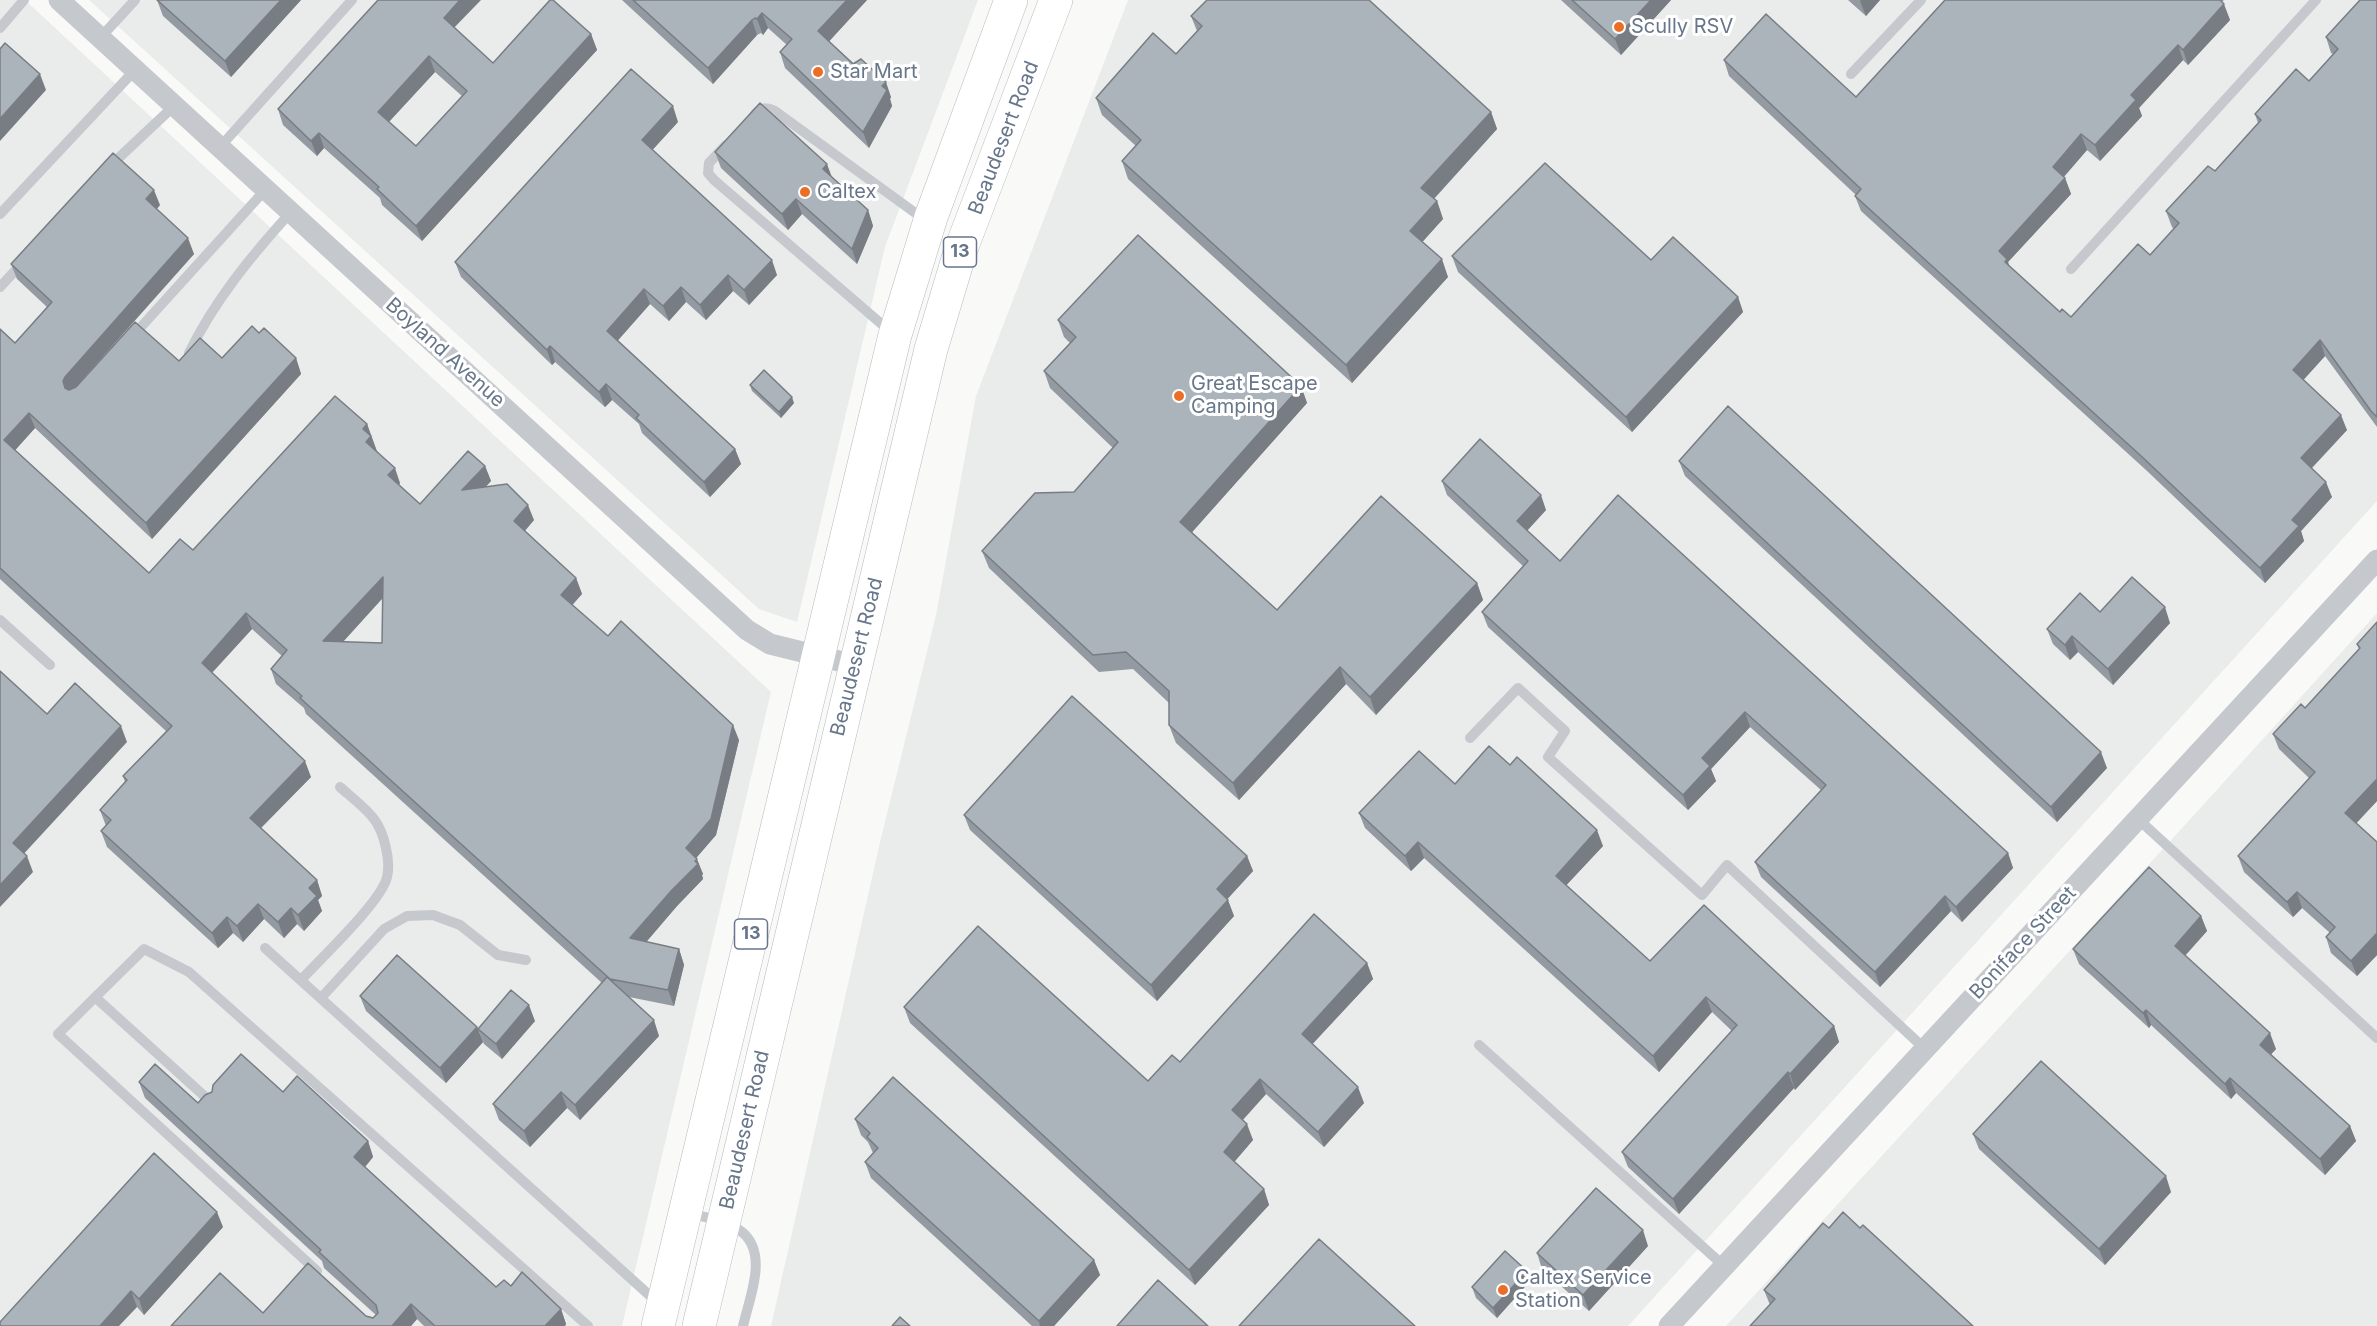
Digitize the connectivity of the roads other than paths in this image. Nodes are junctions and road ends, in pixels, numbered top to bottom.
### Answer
1 (24, 0) edge
2 (59, 0) edge
3 (135, 0) edge
4 (352, 0) edge
5 (1011, 0) edge
6 (1056, 0) edge
7 (1921, 0) edge
8 (2316, 0) edge
9 (0, 28) edge
10 (100, 38) junction
11 (135, 70) junction
12 (1851, 75) dead end
13 (174, 106) junction
14 (745, 125) edge
15 (730, 140) edge
16 (220, 147) junction
17 (100, 178) edge
18 (266, 189) junction
19 (291, 212) junction
20 (0, 214) edge
21 (929, 223) junction
22 (31, 253) edge
23 (2071, 269) dead end
24 (0, 287) edge
25 (894, 335) junction
26 (123, 346) edge
27 (189, 353) edge
28 (2377, 560) edge
29 (0, 620) edge
30 (817, 656) junction
31 (50, 665) dead end
32 (855, 665) junction
33 (1470, 738) dead end
34 (340, 787) dead end
35 (2138, 819) junction
36 (265, 948) dead end
37 (526, 960) dead end
38 (301, 980) junction
39 (95, 997) junction
40 (321, 998) junction
41 (2377, 1038) edge
42 (1479, 1045) dead end
43 (1925, 1049) junction
44 (212, 1103) edge
45 (685, 1212) junction
46 (724, 1223) junction
47 (1725, 1266) junction
48 (325, 1279) edge
49 (660, 1317) edge
50 (588, 1326) edge
51 (699, 1326) edge
52 (742, 1326) edge
53 (1670, 1326) edge

1 - 9 lane
2 - 10 street, Boyland Avenue
3 - 10 lane
4 - 16 lane
5 - 21 highway, Beaudesert Road / 13
6 - 32 highway, Beaudesert Road / 13
7 - 12 lane
8 - 23 lane
10 - 11 street, Boyland Avenue
11 - 13 street, Boyland Avenue
11 - 20 lane
13 - 16 street, Boyland Avenue
13 - 17 lane
14 - 21 lane
15 - 25 lane
16 - 18 street, Boyland Avenue
18 - 19 street, Boyland Avenue
18 - 26 lane
19 - 27 lane
19 - 30 street, Boyland Avenue
21 - 25 highway, Beaudesert Road / 13
22 - 24 lane
25 - 30 highway, Beaudesert Road / 13
28 - 35 street, Boniface Street
29 - 31 lane
30 - 32 street, Boyland Avenue
30 - 45 highway, Beaudesert Road / 13
32 - 46 highway, Beaudesert Road / 13
33 - 43 lane
34 - 38 lane
35 - 41 lane
35 - 43 street, Boniface Street
36 - 38 lane
37 - 40 lane
38 - 40 lane
39 - 44 lane
39 - 48 lane
39 - 50 lane
40 - 49 lane
42 - 47 lane
43 - 47 street, Boniface Street
45 - 46 lane
45 - 49 highway, Beaudesert Road / 13
46 - 51 highway, Beaudesert Road / 13
46 - 52 lane
47 - 53 street, Boniface Street

